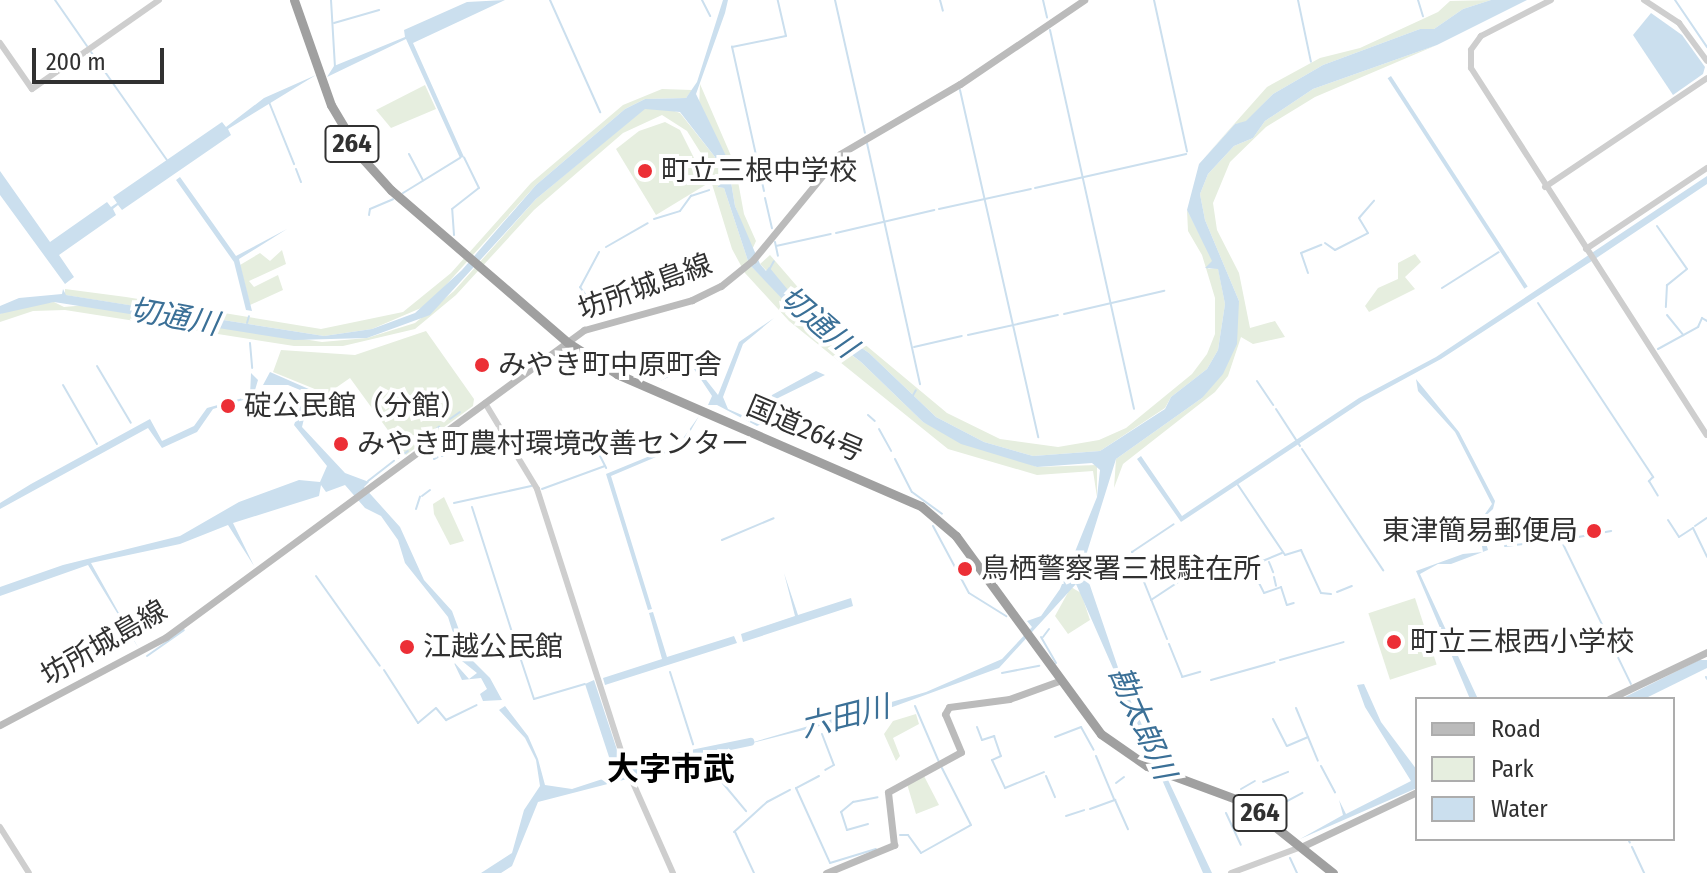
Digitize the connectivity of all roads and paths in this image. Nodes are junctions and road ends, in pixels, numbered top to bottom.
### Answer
1 (159, 0) edge
2 (294, 0) edge
3 (1084, 0) edge
4 (1551, 0) edge
5 (1644, 0) edge
6 (0, 43) edge
7 (1707, 61) edge
8 (1707, 78) edge
9 (1707, 168) edge
10 (1545, 187) junction
11 (1588, 251) junction
12 (567, 342) junction
13 (485, 403) junction
14 (1707, 435) edge
15 (1707, 652) edge
16 (1059, 681) junction
17 (1613, 697) edge
18 (0, 725) edge
19 (1415, 793) edge
20 (0, 827) edge
21 (1301, 847) junction
22 (29, 873) edge
23 (673, 873) edge
24 (826, 873) edge
25 (1231, 873) edge
26 (1333, 873) edge

1 - 6 street
2 - 12 highway, 国道264号 / 264
3 - 12 main road, 坊所城島線
4 - 10 street
5 - 7 street
8 - 10 street
9 - 11 street
10 - 11 street
11 - 14 street
12 - 13 main road, 坊所城島線
12 - 16 highway, 国道264号 / 264
13 - 18 main road, 坊所城島線
13 - 23 street
15 - 17 main road
16 - 21 highway, 国道264号 / 264
16 - 24 main road
19 - 21 main road
20 - 22 street
21 - 25 street
21 - 26 highway, 国道264号 / 264

